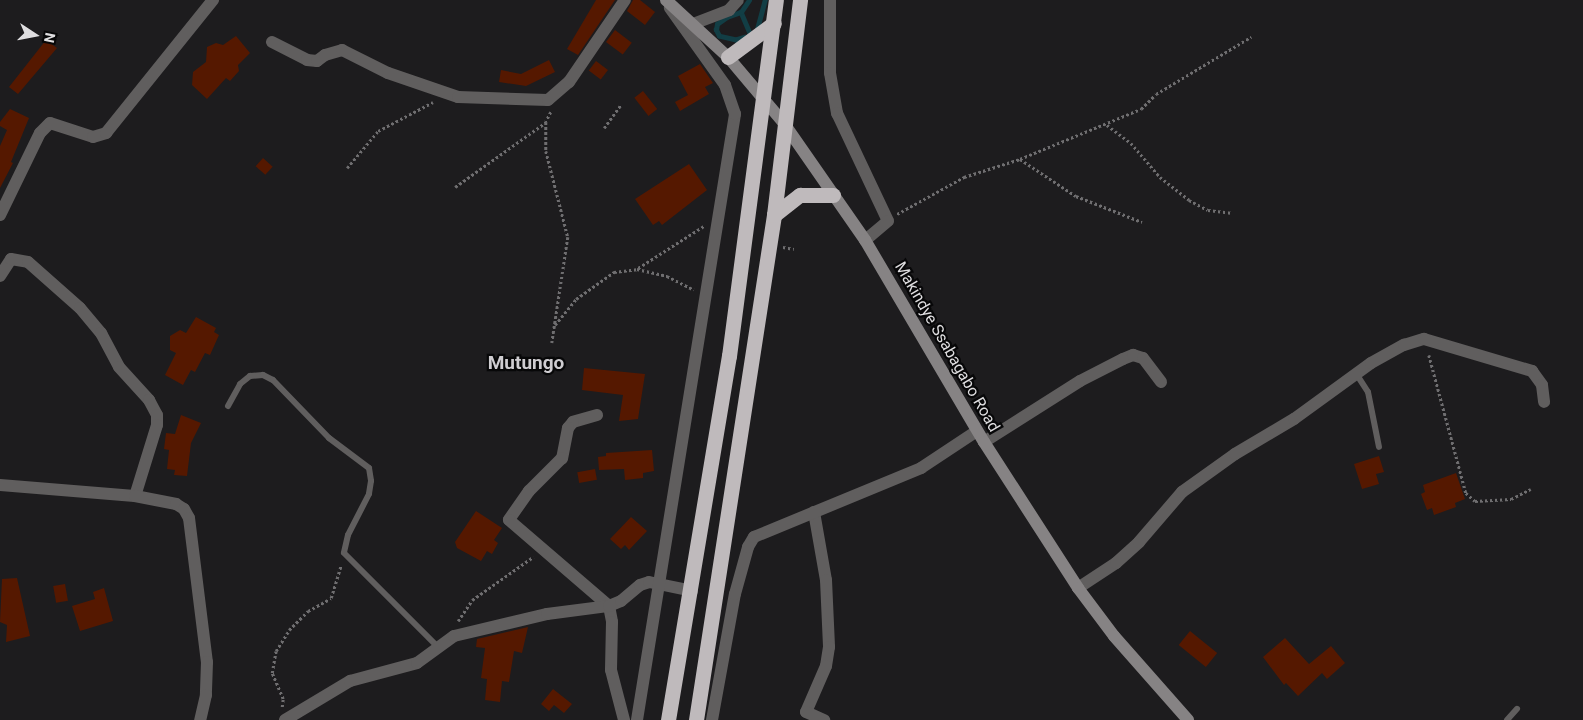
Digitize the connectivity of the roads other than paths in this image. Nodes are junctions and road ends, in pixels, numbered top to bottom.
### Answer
1 (213, 0) edge
2 (625, 0) edge
3 (665, 0) edge
4 (738, 0) edge
5 (776, 0) edge
6 (800, 0) edge
7 (830, 0) edge
8 (774, 23) junction
9 (693, 24) junction
10 (272, 42) dead end
11 (728, 58) junction
12 (765, 103) junction
13 (783, 122) junction
14 (833, 195) junction
15 (0, 215) edge
16 (774, 215) junction
17 (865, 240) junction
18 (0, 276) edge
19 (1357, 374) junction
20 (1161, 382) dead end
21 (1544, 402) dead end
22 (228, 406) dead end
23 (597, 416) dead end
24 (977, 431) junction
25 (984, 442) junction
26 (1379, 447) dead end
27 (0, 485) edge
28 (135, 496) junction
29 (814, 512) junction
30 (659, 583) junction
31 (1078, 588) junction
32 (692, 591) junction
33 (609, 606) junction
34 (437, 646) junction
35 (1517, 709) dead end
36 (283, 715) edge
37 (200, 720) edge
38 (624, 720) edge
39 (637, 720) edge
40 (668, 720) edge
41 (696, 720) edge
42 (712, 720) edge
43 (824, 720) edge
44 (1188, 720) edge
45 (1507, 720) edge

1 - 15 street
2 - 10 street
3 - 9 street, Makindye Ssabagabo Road
3 - 30 street
4 - 9 street
5 - 8 highway
6 - 13 highway
7 - 17 street
8 - 11 highway
8 - 12 highway
9 - 11 street, Makindye Ssabagabo Road
11 - 12 street, Makindye Ssabagabo Road
12 - 13 street, Makindye Ssabagabo Road
12 - 32 highway
13 - 14 street, Makindye Ssabagabo Road
13 - 16 highway
14 - 16 highway
14 - 17 street, Makindye Ssabagabo Road
16 - 41 highway
17 - 24 street, Makindye Ssabagabo Road
18 - 28 street
19 - 21 street
19 - 26 lane
19 - 31 street
20 - 25 street
22 - 34 lane
23 - 33 street
24 - 25 street, Makindye Ssabagabo Road
24 - 29 street
25 - 31 street, Makindye Ssabagabo Road
27 - 28 street
28 - 37 street
29 - 42 street
29 - 43 street
30 - 32 street
30 - 33 street
30 - 39 street
31 - 44 street, Makindye Ssabagabo Road
32 - 40 highway
33 - 34 street
33 - 38 street
34 - 36 street
35 - 45 lane

